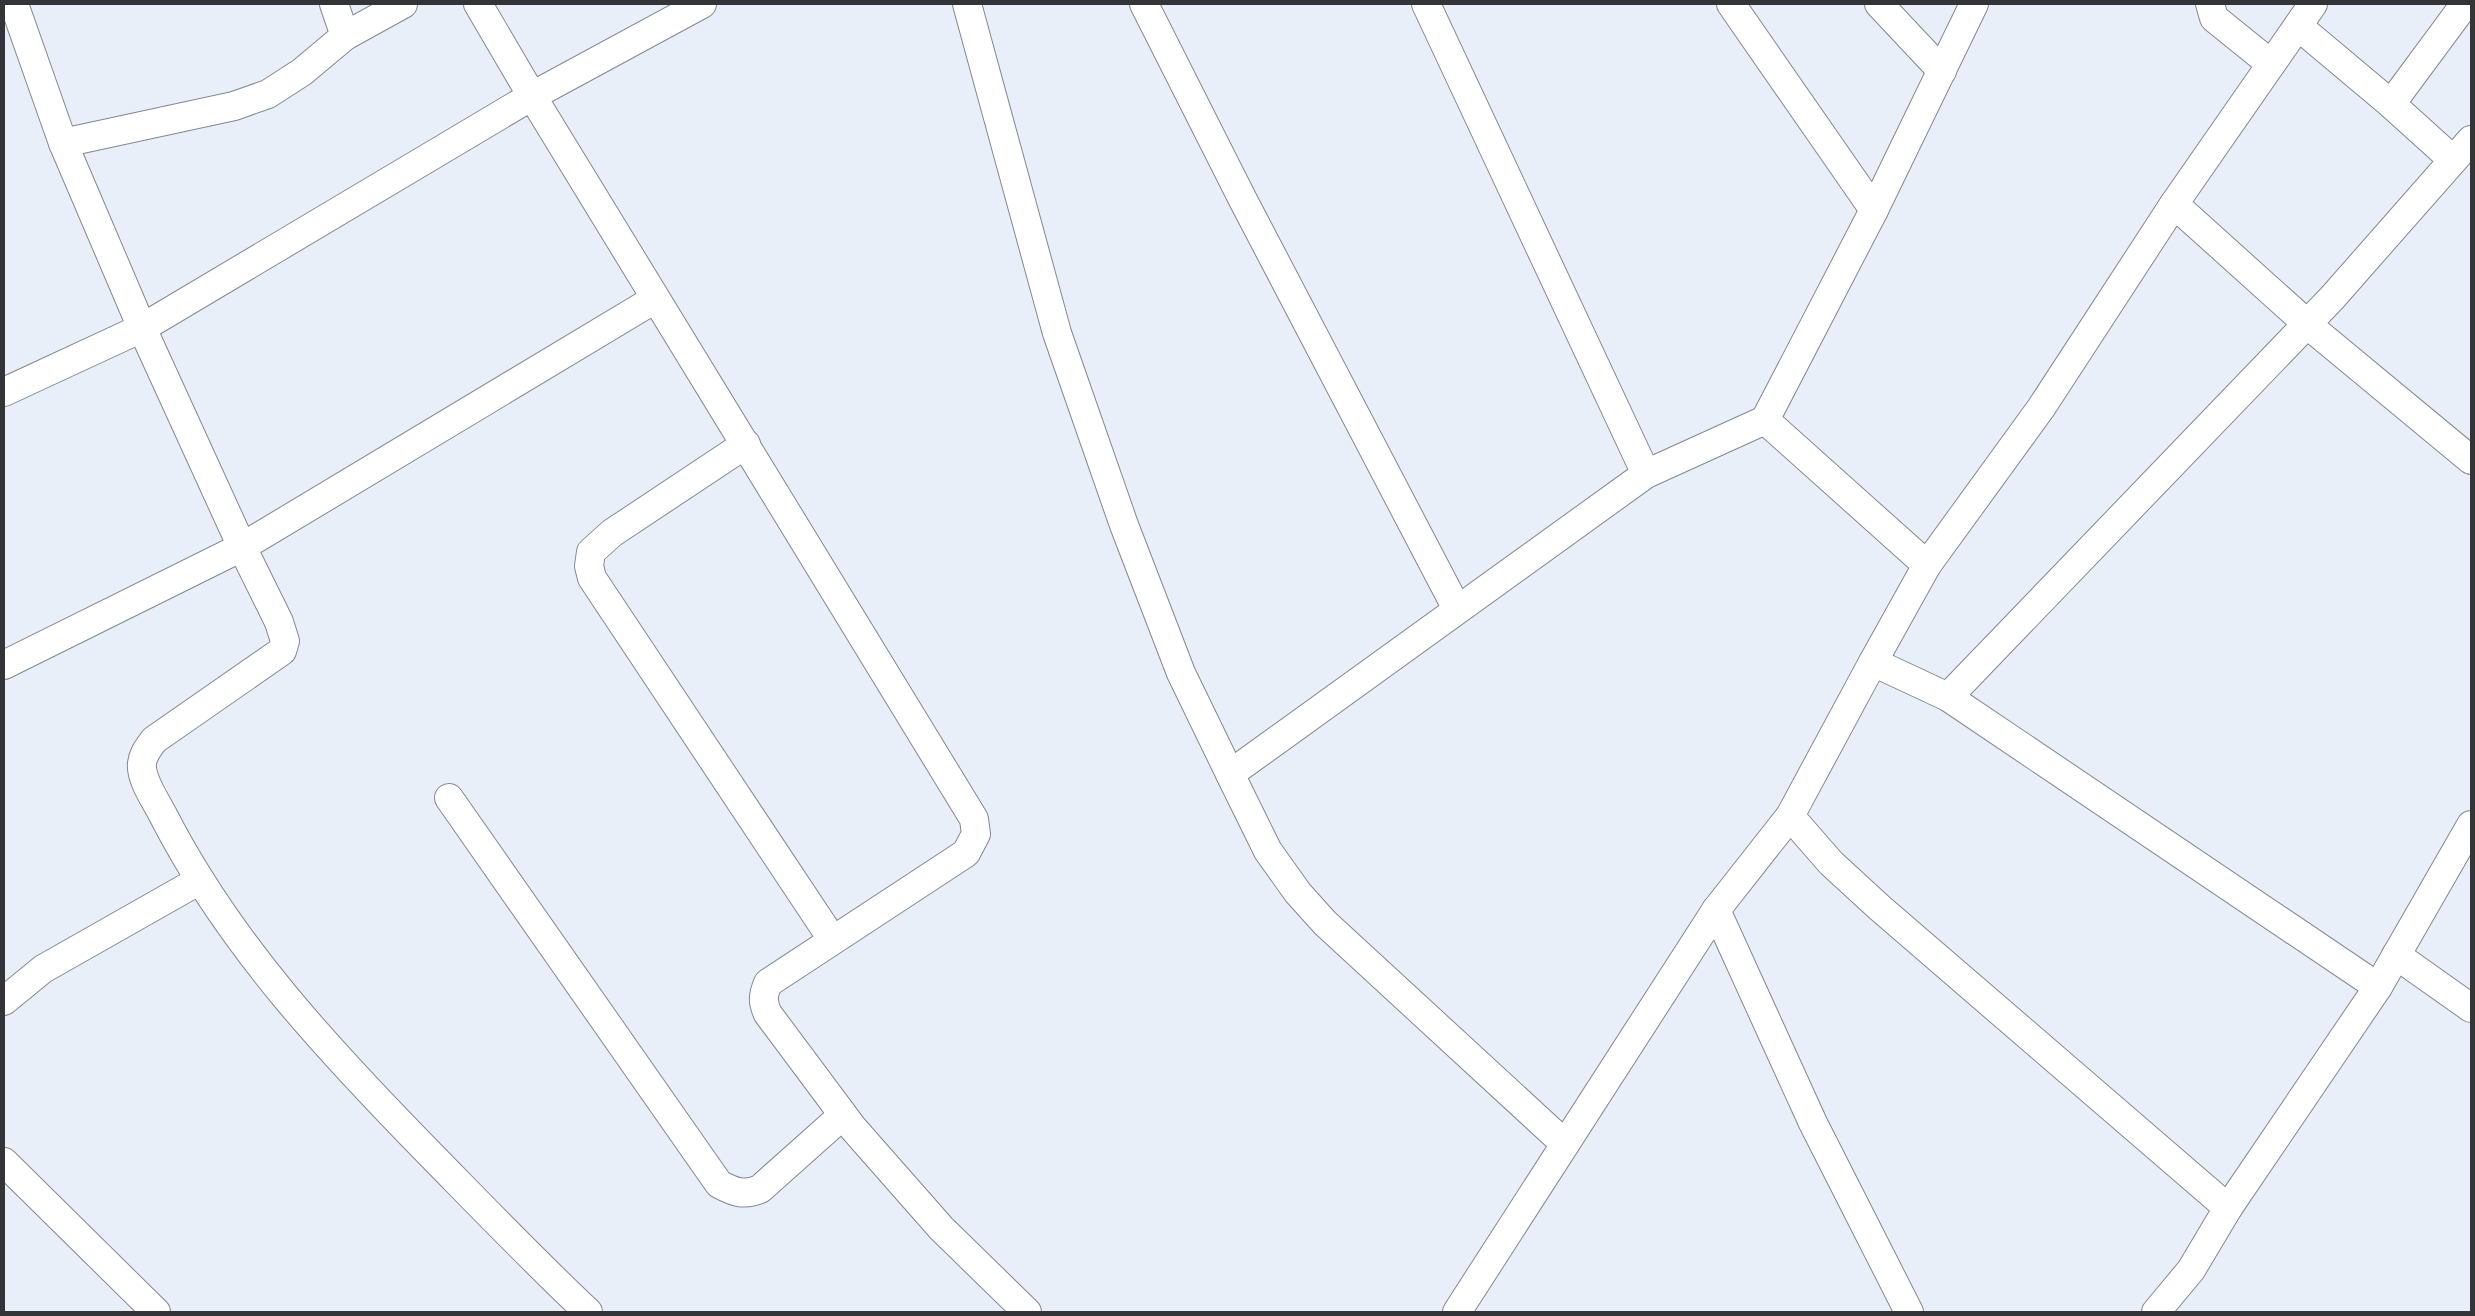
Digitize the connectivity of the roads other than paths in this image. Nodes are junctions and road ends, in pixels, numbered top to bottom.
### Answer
1 (14, 4) edge
2 (334, 4) edge
3 (403, 4) edge
4 (478, 4) edge
5 (702, 4) edge
6 (967, 4) edge
7 (1144, 4) edge
8 (1426, 4) edge
9 (1730, 4) edge
10 (1880, 4) edge
11 (1974, 4) edge
12 (2210, 4) edge
13 (2313, 4) edge
14 (2466, 4) edge
15 (2298, 26) junction
16 (345, 36) junction
17 (2271, 64) junction
18 (1942, 71) junction
19 (532, 96) junction
20 (2391, 104) junction
21 (2471, 140) edge
22 (63, 143) junction
23 (2453, 160) junction
24 (2174, 204) junction
25 (1874, 210) junction
26 (655, 299) junction
27 (2310, 327) junction
28 (142, 328) junction
29 (4, 392) edge
30 (1765, 420) junction
31 (746, 444) junction
32 (2471, 460) edge
33 (1646, 474) junction
34 (242, 547) junction
35 (1927, 565) junction
36 (1457, 609) junction
37 (1873, 662) junction
38 (4, 665) edge
39 (1948, 697) junction
40 (1230, 774) junction
41 (449, 798) dead end
42 (1790, 816) junction
43 (2471, 825) edge
44 (200, 880) junction
45 (1716, 910) junction
46 (832, 939) junction
47 (2396, 955) junction
48 (2378, 987) junction
49 (4, 1001) edge
50 (2471, 1008) edge
51 (843, 1116) junction
52 (1565, 1144) junction
53 (4, 1162) edge
54 (2228, 1208) junction
55 (156, 1312) edge
56 (588, 1312) edge
57 (1027, 1312) edge
58 (1457, 1312) edge
59 (1909, 1312) edge
60 (2156, 1312) edge

1 - 22 street
2 - 16 street
3 - 16 street
4 - 19 street
5 - 19 street
6 - 40 street
7 - 36 street
8 - 33 street
9 - 25 street
10 - 18 street
11 - 18 street
12 - 17 street
13 - 15 street
14 - 20 street
15 - 17 street
15 - 20 street
16 - 22 street
17 - 24 street
18 - 25 street
19 - 26 street
19 - 28 street
20 - 23 street
21 - 23 street
22 - 28 street
23 - 27 street
24 - 27 street
24 - 35 street
25 - 30 street
26 - 31 street
26 - 34 street
27 - 32 street
27 - 39 street
28 - 29 street
28 - 34 street
30 - 33 street
30 - 35 street
31 - 46 street
31 - 46 street
33 - 36 street
34 - 38 street
34 - 44 street
35 - 37 street
36 - 40 street
37 - 39 street
37 - 42 street
39 - 48 street
40 - 52 street
41 - 51 street
42 - 45 street
42 - 54 street
43 - 47 street
44 - 49 street
44 - 56 street
45 - 52 street
45 - 59 street
46 - 51 street
47 - 48 street
47 - 50 street
48 - 54 street
51 - 57 street
52 - 58 street
53 - 55 street
54 - 60 street

